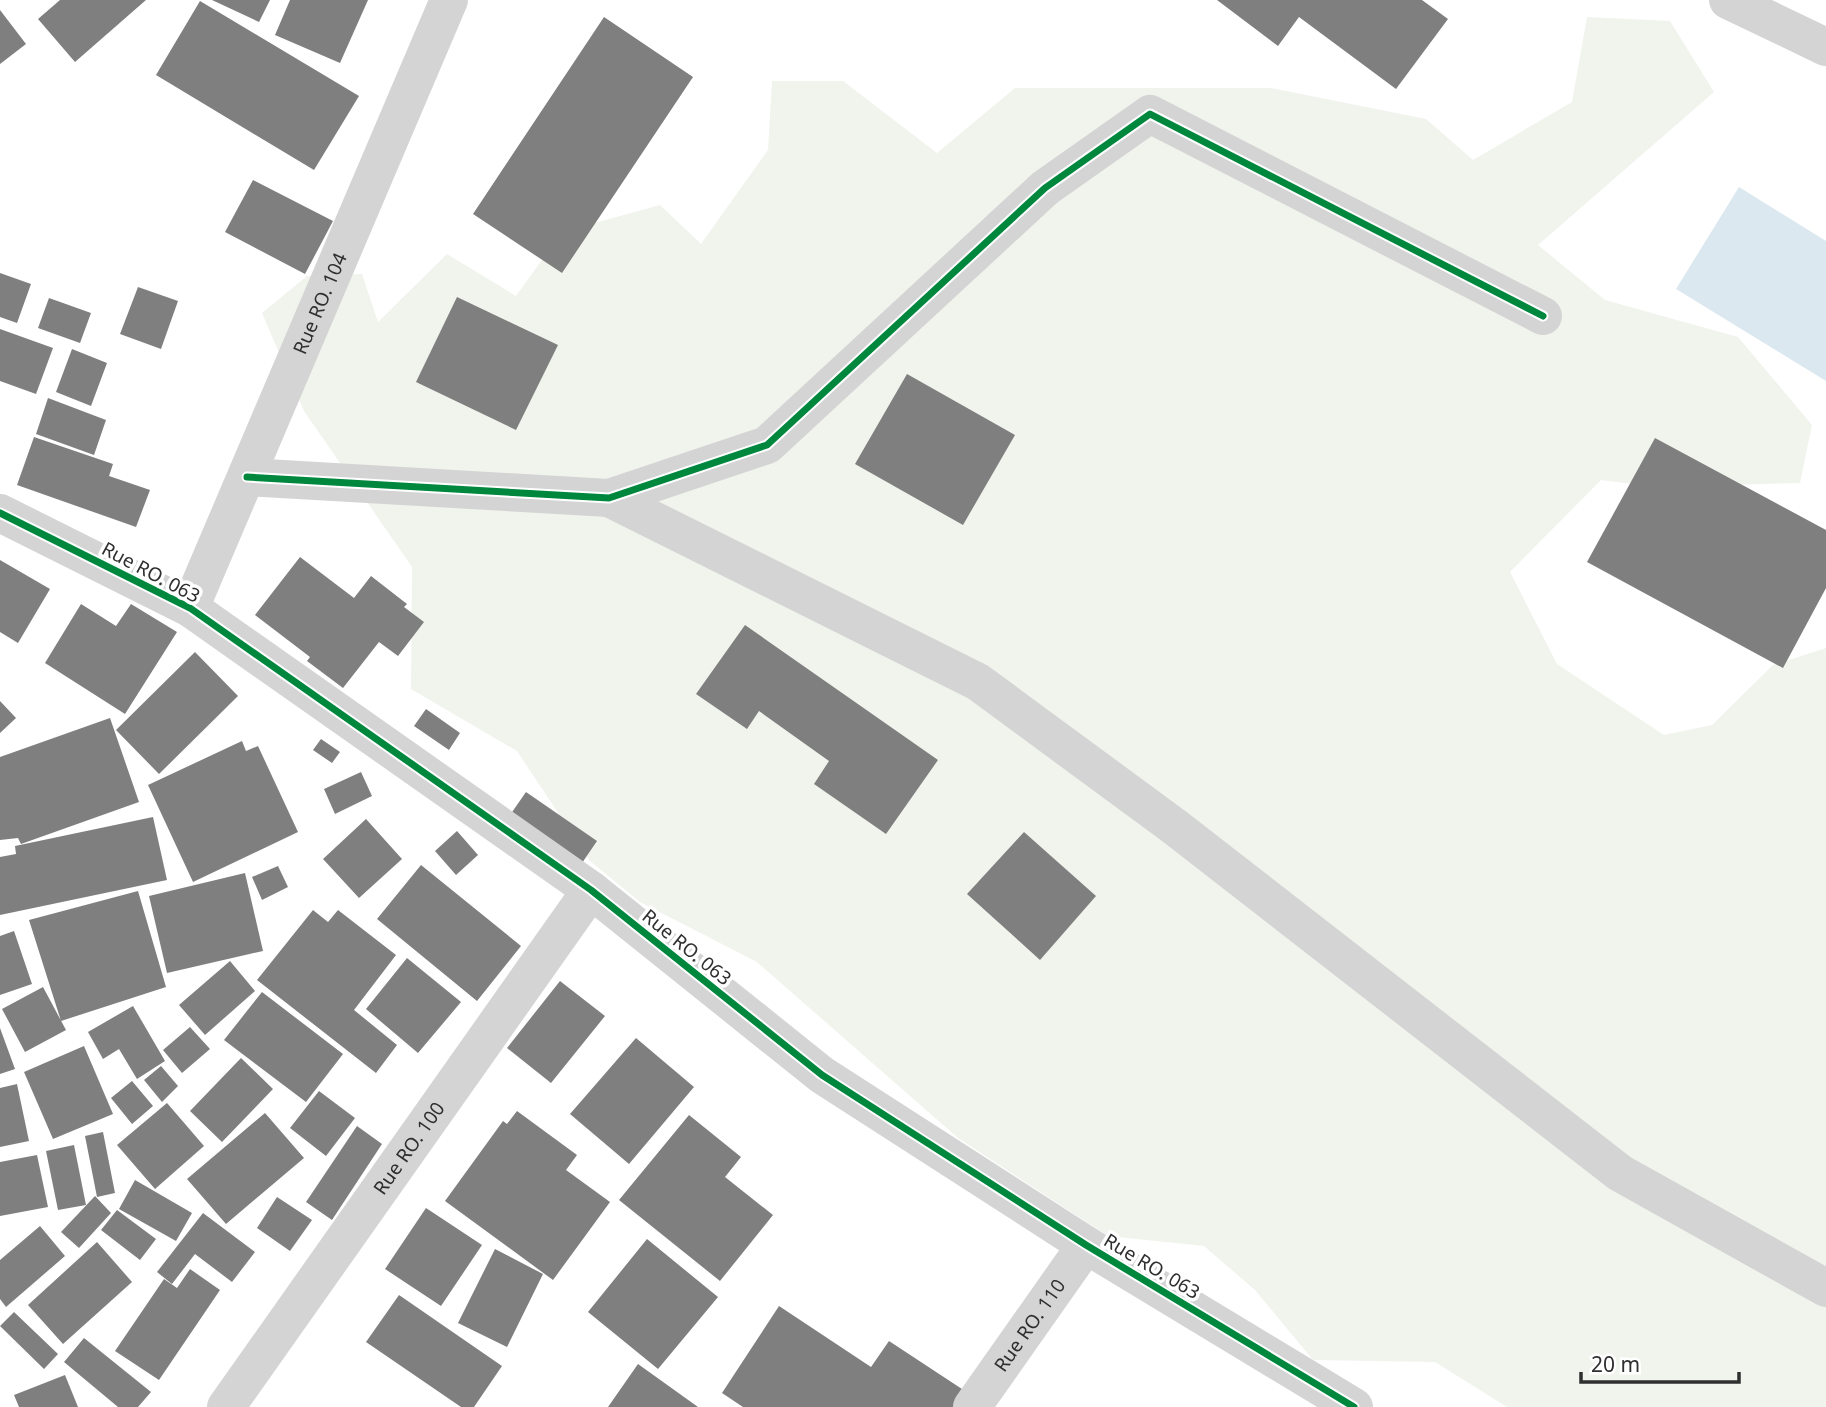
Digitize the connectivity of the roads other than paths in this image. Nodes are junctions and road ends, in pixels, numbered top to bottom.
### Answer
1 (449, 0) edge
2 (1728, 0) edge
3 (1826, 47) edge
4 (1543, 316) dead end
5 (247, 477) junction
6 (609, 498) junction
7 (0, 513) edge
8 (190, 608) junction
9 (591, 890) junction
10 (1086, 1245) junction
11 (1826, 1288) edge
12 (226, 1407) edge
13 (972, 1407) edge
14 (1354, 1407) edge

1 - 5 street, Rue RO. 104
2 - 3 street
4 - 6 street
5 - 6 street
5 - 8 street, Rue RO. 104
6 - 11 street
7 - 8 street, Rue RO. 063
8 - 9 street, Rue RO. 063
9 - 10 street, Rue RO. 063
9 - 12 street, Rue RO. 100
10 - 13 street, Rue RO. 110
10 - 14 street, Rue RO. 063

